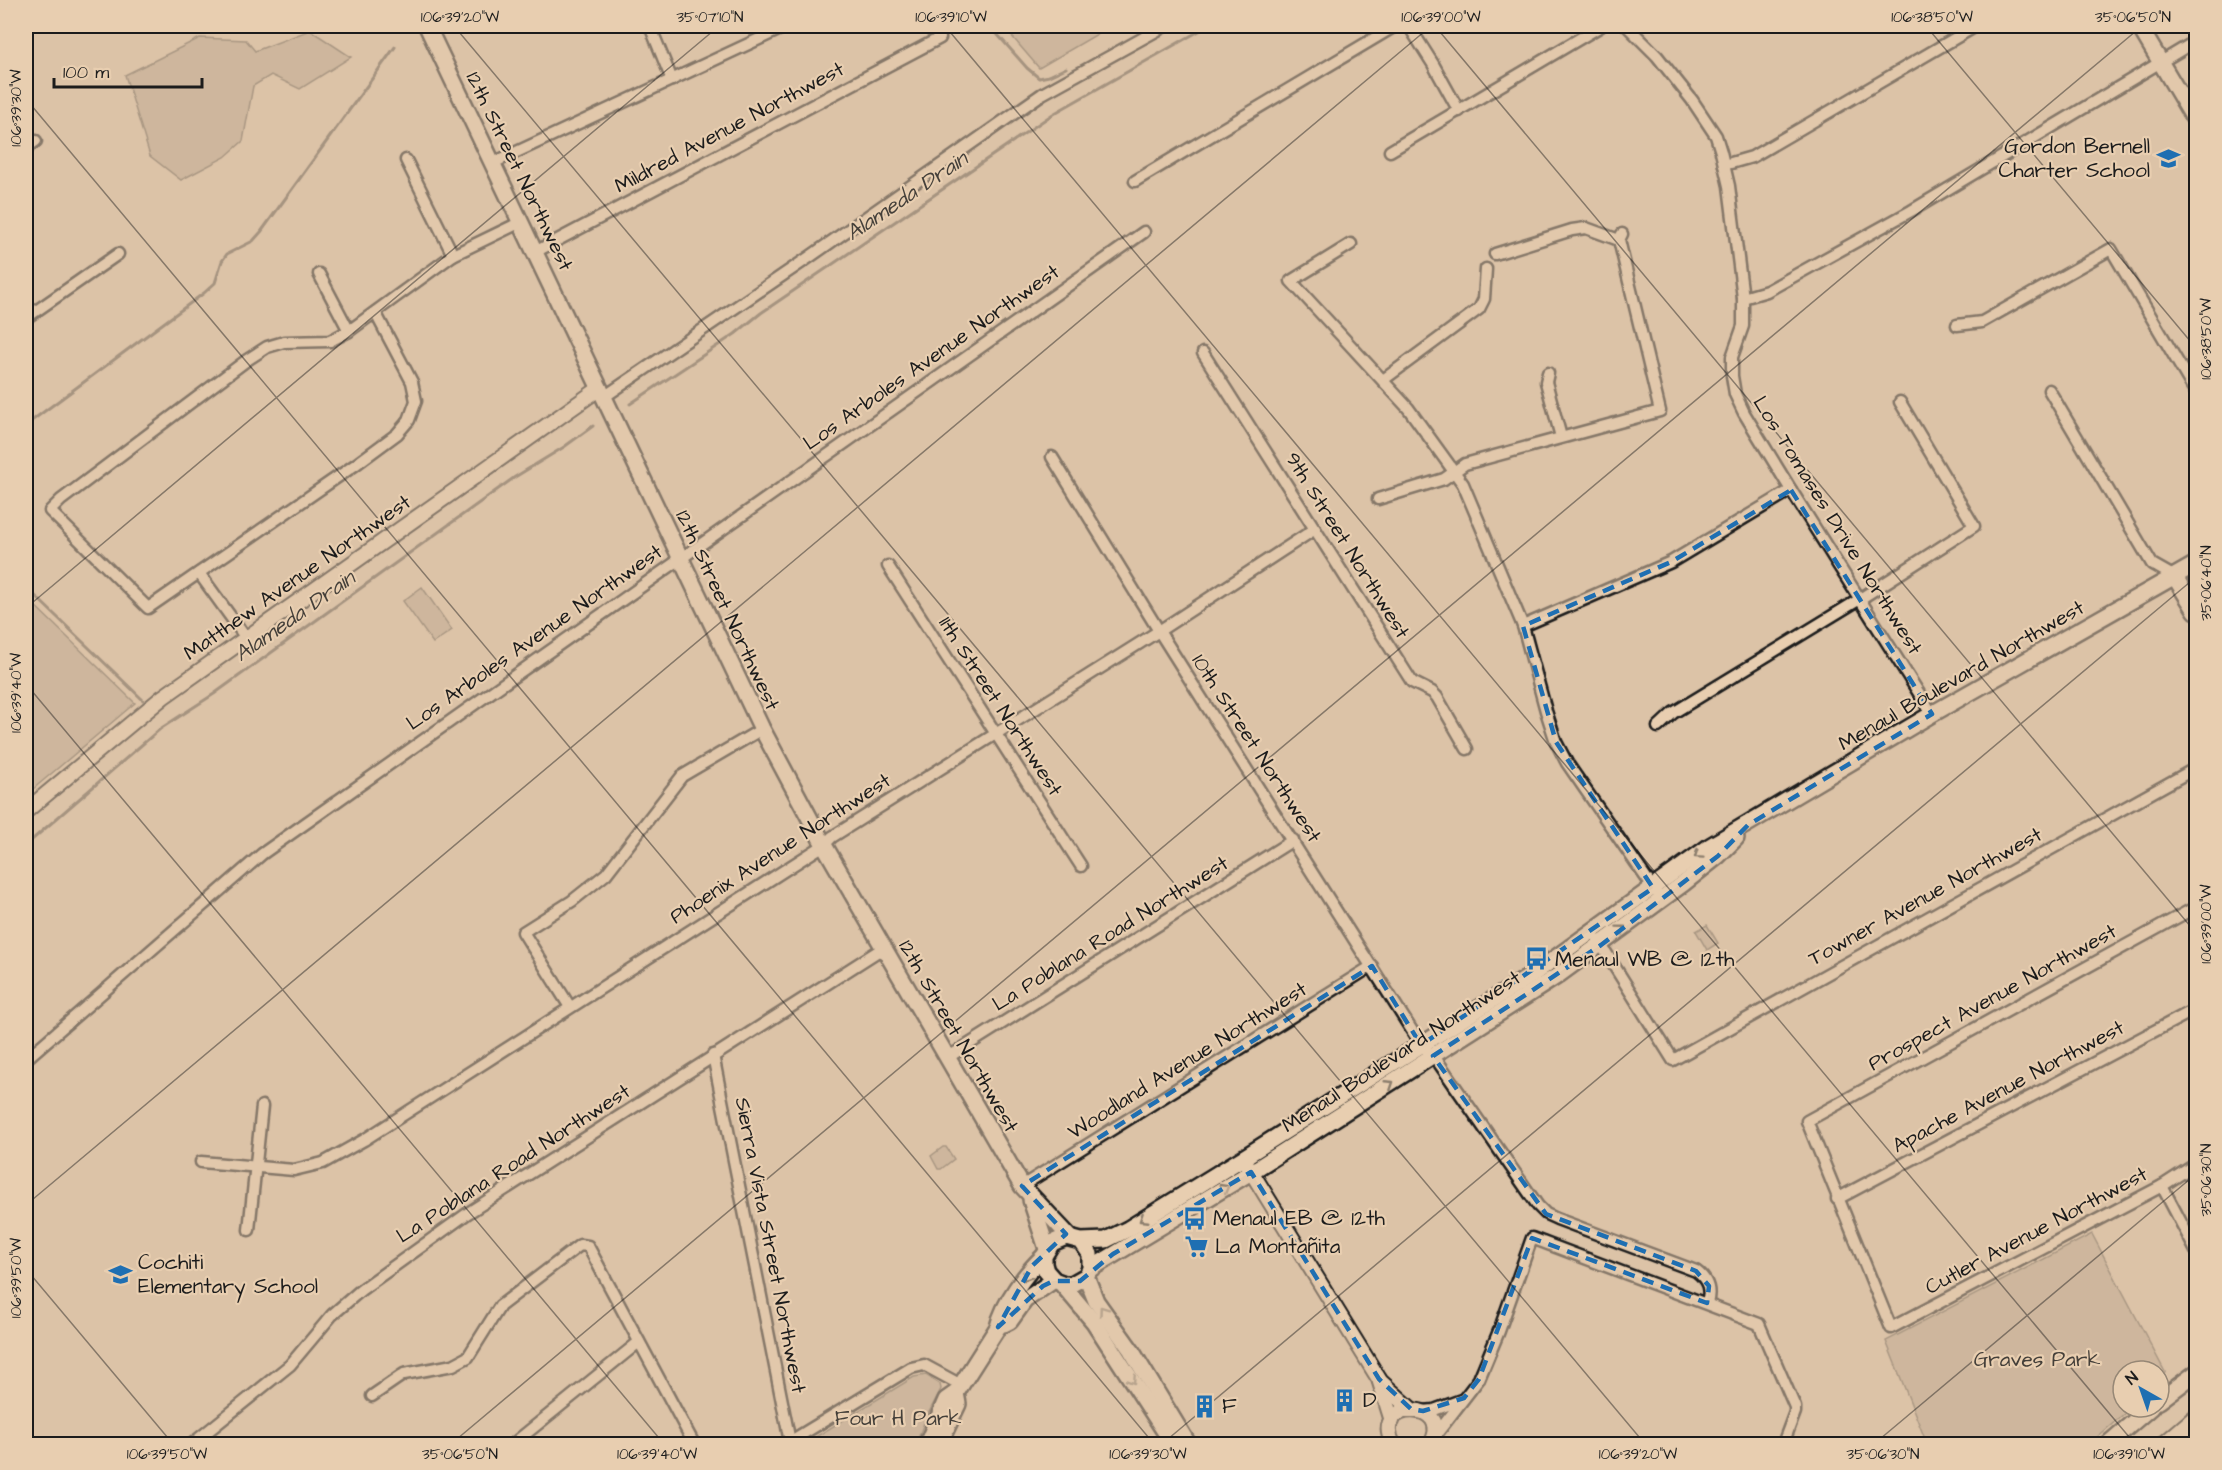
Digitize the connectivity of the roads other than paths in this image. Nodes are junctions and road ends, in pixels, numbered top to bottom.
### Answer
1 (427, 26) edge
2 (650, 26) edge
3 (788, 26) edge
4 (1165, 26) edge
5 (1395, 26) edge
6 (1409, 26) edge
7 (1600, 26) edge
8 (1627, 26) edge
9 (1976, 26) edge
10 (2139, 26) edge
11 (940, 38) dead end
12 (2196, 41) edge
13 (2161, 64) junction
14 (672, 80) junction
15 (1459, 111) junction
16 (2196, 122) edge
17 (36, 141) dead end
18 (26, 148) edge
19 (1390, 151) dead end
20 (406, 160) dead end
21 (492, 163) junction
22 (1724, 165) junction
23 (1135, 181) dead end
24 (521, 222) junction
25 (1144, 232) dead end
26 (1351, 244) dead end
27 (535, 252) junction
28 (118, 254) dead end
29 (1496, 254) dead end
30 (453, 255) junction
31 (1486, 269) dead end
32 (319, 274) dead end
33 (1743, 298) junction
34 (375, 312) junction
35 (26, 318) edge
36 (1957, 325) dead end
37 (349, 331) junction
38 (1203, 353) dead end
39 (1548, 373) dead end
40 (1383, 380) junction
41 (2049, 390) dead end
42 (602, 392) junction
43 (2196, 393) edge
44 (1899, 402) dead end
45 (1561, 437) junction
46 (1052, 457) dead end
47 (1455, 471) junction
48 (1791, 490) junction
49 (1378, 499) dead end
50 (1315, 529) junction
51 (680, 557) junction
52 (2196, 564) edge
53 (888, 566) dead end
54 (199, 573) junction
55 (2175, 577) junction
56 (2196, 587) edge
57 (1860, 599) junction
58 (2196, 611) edge
59 (1523, 626) junction
60 (1159, 631) junction
61 (246, 638) junction
62 (1932, 714) junction
63 (1658, 727) dead end
64 (762, 729) junction
65 (995, 734) junction
66 (1467, 749) dead end
67 (2196, 768) edge
68 (26, 811) edge
69 (1293, 840) junction
70 (824, 845) junction
71 (1082, 866) dead end
72 (1657, 894) junction
73 (2196, 907) edge
74 (1593, 931) junction
75 (1601, 945) junction
76 (883, 948) junction
77 (1372, 966) junction
78 (570, 1007) junction
79 (2196, 1009) edge
80 (1421, 1045) junction
81 (713, 1055) junction
82 (1434, 1056) junction
83 (947, 1058) junction
84 (26, 1059) edge
85 (262, 1106) dead end
86 (201, 1162) dead end
87 (2196, 1164) edge
88 (1247, 1165) junction
89 (257, 1167) junction
90 (2162, 1186) junction
91 (1025, 1190) junction
92 (1837, 1198) junction
93 (249, 1230) dead end
94 (1075, 1239) junction
95 (2196, 1251) edge
96 (1045, 1252) junction
97 (1088, 1272) junction
98 (1057, 1282) junction
99 (1707, 1303) junction
100 (998, 1327) junction
101 (639, 1342) junction
102 (2196, 1373) edge
103 (1379, 1379) junction
104 (958, 1389) junction
105 (2171, 1392) edge
106 (372, 1396) dead end
107 (1464, 1398) junction
108 (1417, 1410) junction
109 (2137, 1419) edge
110 (2196, 1420) edge
111 (1389, 1436) edge
112 (1433, 1442) edge
113 (788, 1443) edge
114 (192, 1444) edge
115 (513, 1444) edge
116 (694, 1444) edge
117 (927, 1444) edge
118 (939, 1444) edge
119 (1173, 1444) edge
120 (1188, 1444) edge
121 (1783, 1444) edge
122 (2108, 1444) edge
123 (2168, 1444) edge

1 - 21 main road, 12th Street Northwest
2 - 14 street
3 - 14 street
4 - 42 street, Matthew Avenue Northwest
5 - 23 street
6 - 15 street
7 - 15 street
8 - 22 street, Los Tomases Drive Northwest
9 - 22 street
10 - 13 main road
11 - 27 street, Mildred Avenue Northwest
12 - 13 street
13 - 16 main road
13 - 33 street
14 - 21 street
15 - 19 street
17 - 18 street
20 - 30 street
21 - 24 main road, 12th Street Northwest
22 - 33 street, Los Tomases Drive Northwest
24 - 27 main road, 12th Street Northwest
24 - 30 street
25 - 51 street, Los Arboles Avenue Northwest
26 - 40 street
27 - 42 main road, 12th Street Northwest
28 - 35 street
29 - 45 street
30 - 34 street
31 - 40 street
32 - 37 street
33 - 48 street, Los Tomases Drive Northwest
34 - 37 street
34 - 54 street
36 - 43 street
37 - 54 street
38 - 50 street, 9th Street Northwest
39 - 45 street
40 - 47 street
41 - 55 street
42 - 51 main road, 12th Street Northwest
42 - 61 street, Matthew Avenue Northwest
44 - 57 street
45 - 47 street
46 - 60 street, 10th Street Northwest
47 - 49 street
47 - 59 street
48 - 57 street, Los Tomases Drive Northwest
48 - 59 street
50 - 60 street, Phoenix Avenue Northwest
50 - 66 street, 9th Street Northwest
51 - 64 main road, 12th Street Northwest
51 - 84 street, Los Arboles Avenue Northwest
52 - 55 main road, Menaul Boulevard Northwest
53 - 65 street, 11th Street Northwest
54 - 61 street
55 - 56 main road
55 - 58 main road
55 - 62 main road, Menaul Boulevard Northwest
57 - 62 street, Los Tomases Drive Northwest
57 - 63 street
59 - 72 street
60 - 65 street, Phoenix Avenue Northwest
60 - 69 street, 10th Street Northwest
61 - 68 street, Matthew Avenue Northwest
62 - 72 main road, Menaul Boulevard Northwest
64 - 70 main road, 12th Street Northwest
64 - 78 street
65 - 70 street, Phoenix Avenue Northwest
65 - 71 street, 11th Street Northwest
67 - 75 street, Towner Avenue Northwest
69 - 77 street, 10th Street Northwest
69 - 83 street, La Poblana Road Northwest
70 - 76 main road, 12th Street Northwest
70 - 78 street, Phoenix Avenue Northwest
72 - 74 main road, Menaul Boulevard Northwest
75 -> 72 main road, Menaul Boulevard Northwest
73 - 92 street, Prospect Avenue Northwest
74 - 75 street
74 - 80 main road, Menaul Boulevard Northwest
75 - 82 main road, Menaul Boulevard Northwest
76 - 81 street, La Poblana Road Northwest
76 - 83 main road, 12th Street Northwest
77 - 80 street, 10th Street Northwest
77 - 91 street, Woodland Avenue Northwest
78 - 89 street, Phoenix Avenue Northwest
79 - 92 street, Apache Avenue Northwest
80 - 82 street, 10th Street Northwest
80 - 88 main road, Menaul Boulevard Northwest
81 - 113 street, Sierra Vista Street Northwest
81 - 114 street, La Poblana Road Northwest
88 -> 82 main road, Menaul Boulevard Northwest
82 - 99 street, 10th Street Northwest
83 - 91 main road, 12th Street Northwest
85 - 89 street
86 - 89 street, Phoenix Avenue Northwest
87 - 90 street, Cutler Avenue Northwest
88 -> 94 main road
97 -> 88 main road, Menaul Boulevard Northwest
88 - 103 street
89 - 93 street
90 - 92 street, Cutler Avenue Northwest
90 - 95 street
91 - 94 main road, 12th Street Northwest
91 - 96 main road, 12th Street Northwest
94 - 96 main road
94 - 97 main road
96 - 98 main road
96 -> 100 main road
97 - 98 main road
120 -> 97 main road
98 - 100 main road
98 -> 119 main road
99 - 107 street
99 - 121 street
100 - 104 main road
101 - 106 street
101 - 115 street
101 - 116 street
102 - 105 main road
103 - 108 street
103 - 111 street
104 - 113 street
104 - 117 main road
104 - 118 main road
107 - 108 street
107 - 112 street
108 - 111 street
108 - 112 street
109 - 122 main road
110 - 123 highway

